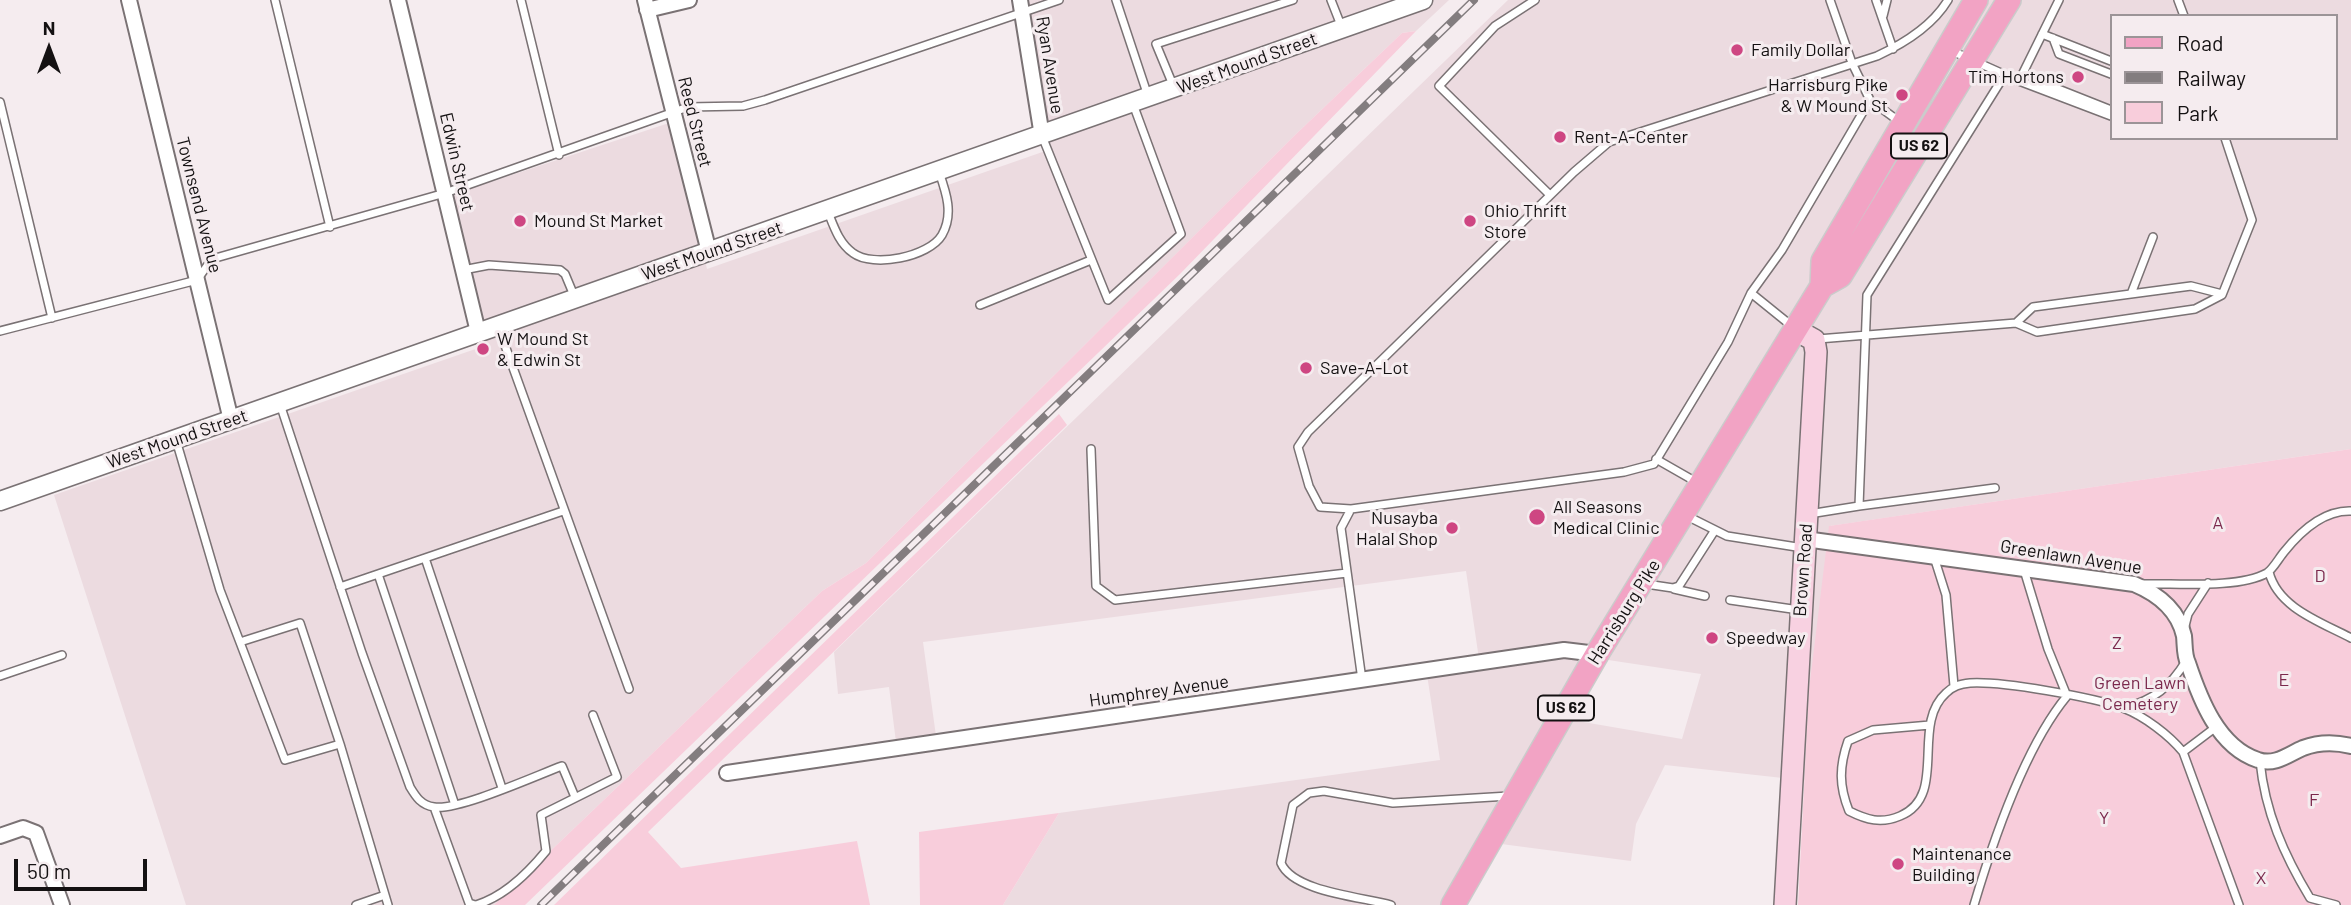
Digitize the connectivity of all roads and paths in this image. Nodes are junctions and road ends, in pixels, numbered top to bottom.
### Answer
1 (129, 0) edge
2 (275, 0) edge
3 (398, 0) edge
4 (522, 0) edge
5 (689, 0) edge
6 (1059, 0) edge
7 (1116, 0) edge
8 (1293, 0) edge
9 (1331, 0) edge
10 (1423, 0) edge
11 (1535, 0) edge
12 (1830, 0) edge
13 (1876, 0) edge
14 (1887, 0) edge
15 (1948, 0) edge
16 (1976, 0) edge
17 (2009, 0) edge
18 (2059, 0) edge
19 (1404, 3) edge
20 (646, 5) edge
21 (1021, 7) edge
22 (1882, 18) junction
23 (1342, 29) junction
24 (2042, 34) junction
25 (2053, 38) junction
26 (1892, 49) junction
27 (1947, 49) junction
28 (1973, 61) junction
29 (2110, 61) edge
30 (1852, 64) junction
31 (2110, 74) edge
32 (2004, 76) junction
33 (2019, 81) junction
34 (2032, 86) junction
35 (1175, 89) junction
36 (1870, 100) junction
37 (1141, 101) junction
38 (0, 102) edge
39 (2110, 110) edge
40 (672, 114) junction
41 (2110, 116) edge
42 (1903, 125) junction
43 (1042, 136) junction
44 (1925, 137) junction
45 (2226, 140) edge
46 (559, 155) junction
47 (939, 172) junction
48 (445, 193) junction
49 (1550, 195) junction
50 (828, 211) junction
51 (330, 228) junction
52 (2153, 237) dead end
53 (709, 252) junction
54 (1091, 260) junction
55 (463, 271) junction
56 (197, 280) junction
57 (1822, 285) junction
58 (1751, 293) junction
59 (2131, 294) junction
60 (2222, 295) junction
61 (576, 299) junction
62 (979, 305) dead end
63 (52, 318) junction
64 (2016, 323) junction
65 (498, 326) junction
66 (0, 331) edge
67 (478, 332) junction
68 (1805, 335) junction
69 (1866, 336) junction
70 (279, 404) junction
71 (231, 420) junction
72 (176, 439) junction
73 (1091, 449) dead end
74 (1656, 459) junction
75 (1702, 485) junction
76 (1995, 488) dead end
77 (0, 501) edge
78 (1859, 506) junction
79 (1351, 509) junction
80 (564, 511) junction
81 (2351, 511) edge
82 (1807, 514) junction
83 (1684, 515) junction
84 (1714, 530) junction
85 (1805, 543) junction
86 (1934, 556) junction
87 (425, 558) junction
88 (2024, 569) junction
89 (2269, 572) junction
90 (1347, 573) junction
91 (379, 574) junction
92 (1643, 583) junction
93 (2208, 583) junction
94 (2134, 584) junction
95 (340, 587) junction
96 (1673, 588) junction
97 (1705, 596) dead end
98 (1730, 600) dead end
99 (1800, 610) junction
100 (2183, 634) junction
101 (2351, 638) edge
102 (240, 642) junction
103 (1597, 654) junction
104 (62, 655) dead end
105 (2186, 661) junction
106 (0, 676) edge
107 (1362, 681) junction
108 (1954, 686) junction
109 (629, 689) dead end
110 (2067, 696) junction
111 (2124, 708) junction
112 (593, 715) dead end
113 (1930, 725) junction
114 (2216, 727) junction
115 (340, 744) junction
116 (2351, 746) edge
117 (2183, 752) junction
118 (2260, 761) junction
119 (727, 773) dead end
120 (502, 788) junction
121 (1517, 796) junction
122 (575, 797) junction
123 (455, 805) junction
124 (434, 807) junction
125 (0, 836) edge
126 (385, 895) junction
127 (2310, 902) edge
128 (62, 905) edge
129 (356, 905) edge
130 (388, 905) edge
131 (475, 905) edge
132 (1391, 905) edge
133 (1453, 905) edge
134 (1785, 905) edge
135 (1974, 905) edge
136 (2239, 905) edge
137 (2336, 905) edge

1 - 56 street, Townsend Avenue
2 - 51 lane
3 - 48 street, Edwin Street
4 - 46 lane
5 - 20 street
6 - 21 lane
7 - 37 lane
8 - 35 lane
9 - 23 lane
10 - 19 street, West Mound Street
11 - 49 lane
12 - 30 lane
13 - 22 lane
14 - 22 lane
15 - 26 lane
16 - 27 main road, Harrisburg Pike / US 62
17 - 28 main road, Harrisburg Pike / US 62
18 - 24 lane
19 - 23 street, West Mound Street
20 - 40 street, Reed Street
21 - 40 lane
21 - 43 street, Ryan Avenue
22 - 26 lane
23 - 35 street, West Mound Street
24 - 25 lane
24 - 33 lane
25 - 29 lane
25 - 31 lane
26 - 30 lane
27 - 28 lane
27 - 42 main road, Harrisburg Pike / US 62
28 - 32 lane
28 - 44 main road, Harrisburg Pike / US 62
30 - 36 lane
30 - 49 lane
32 - 33 lane
32 - 69 lane
33 - 34 lane
34 - 39 lane
34 - 41 lane
35 - 37 street, West Mound Street
36 - 42 lane
36 - 58 lane
37 - 43 street, West Mound Street
37 - 54 lane
38 - 63 lane
40 - 46 lane
40 - 53 street, Reed Street
42 - 44 lane
42 - 57 main road, Harrisburg Pike / US 62
43 - 47 street, West Mound Street
43 - 54 lane
44 - 57 main road, Harrisburg Pike / US 62
45 - 60 lane
46 - 48 lane
47 - 50 street, West Mound Street
47 - 50 lane
48 - 51 lane
48 - 55 street, Edwin Street
49 - 79 lane
50 - 53 street, West Mound Street
51 - 56 lane
52 - 59 lane
53 - 61 street, West Mound Street
54 - 62 lane
55 - 61 lane
55 - 67 street, Edwin Street
56 - 63 lane
56 - 71 street, Townsend Avenue
57 - 68 main road, Harrisburg Pike / US 62
58 - 68 lane
58 - 74 lane
59 - 60 lane
59 - 64 lane
60 - 64 lane
61 - 65 street, West Mound Street
63 - 66 lane
64 - 69 lane
65 - 67 street, West Mound Street
65 - 80 lane
67 - 70 street, West Mound Street
68 - 69 lane
68 - 75 main road, Harrisburg Pike / US 62
68 - 82 main road, Brown Road
69 - 78 lane
70 - 71 street, West Mound Street
70 - 95 lane
71 - 72 street, West Mound Street
72 - 77 street, West Mound Street
72 - 102 lane
73 - 90 lane
74 - 75 lane
74 - 79 lane
75 - 83 main road, Harrisburg Pike / US 62
76 - 78 lane
78 - 82 lane
79 - 90 lane
80 - 87 lane
80 - 109 lane
81 - 89 lane
82 - 85 main road, Brown Road
83 - 84 lane
83 - 92 main road, Harrisburg Pike / US 62
84 - 85 lane
84 - 96 lane
85 - 86 street, Greenlawn Avenue
85 - 99 main road, Brown Road
86 - 88 street, Greenlawn Avenue
86 - 108 lane
87 - 91 lane
87 - 120 lane
88 - 94 street, Greenlawn Avenue
88 - 110 lane
89 - 93 lane
89 - 101 lane
90 - 107 lane
91 - 95 lane
91 - 123 lane
92 - 96 lane
92 - 103 main road, Harrisburg Pike / US 62
93 - 94 lane
93 - 100 lane
94 - 100 street, Greenlawn Avenue
95 - 124 lane
96 - 97 lane
98 - 99 lane
99 - 134 main road, Brown Road
100 - 105 street, Greenlawn Avenue
102 - 115 lane
102 - 115 lane
103 - 107 street, Humphrey Avenue
103 - 121 main road, Harrisburg Pike / US 62
104 - 106 lane
105 - 111 lane
105 - 114 street, Greenlawn Avenue
107 - 119 street, Humphrey Avenue
108 - 110 lane
108 - 113 lane
110 - 111 lane
110 - 135 lane
111 - 117 lane
112 - 122 lane
113 - 113 lane
114 - 117 lane
114 - 118 street, Greenlawn Avenue
115 - 126 lane
116 - 118 street
117 - 136 lane
118 - 127 lane
120 - 122 lane
120 - 123 lane
121 - 132 lane
121 - 133 main road, Harrisburg Pike / US 62
122 - 131 lane
123 - 124 lane
124 - 131 lane
125 - 128 street
126 - 129 lane
126 - 130 lane
127 - 137 lane

